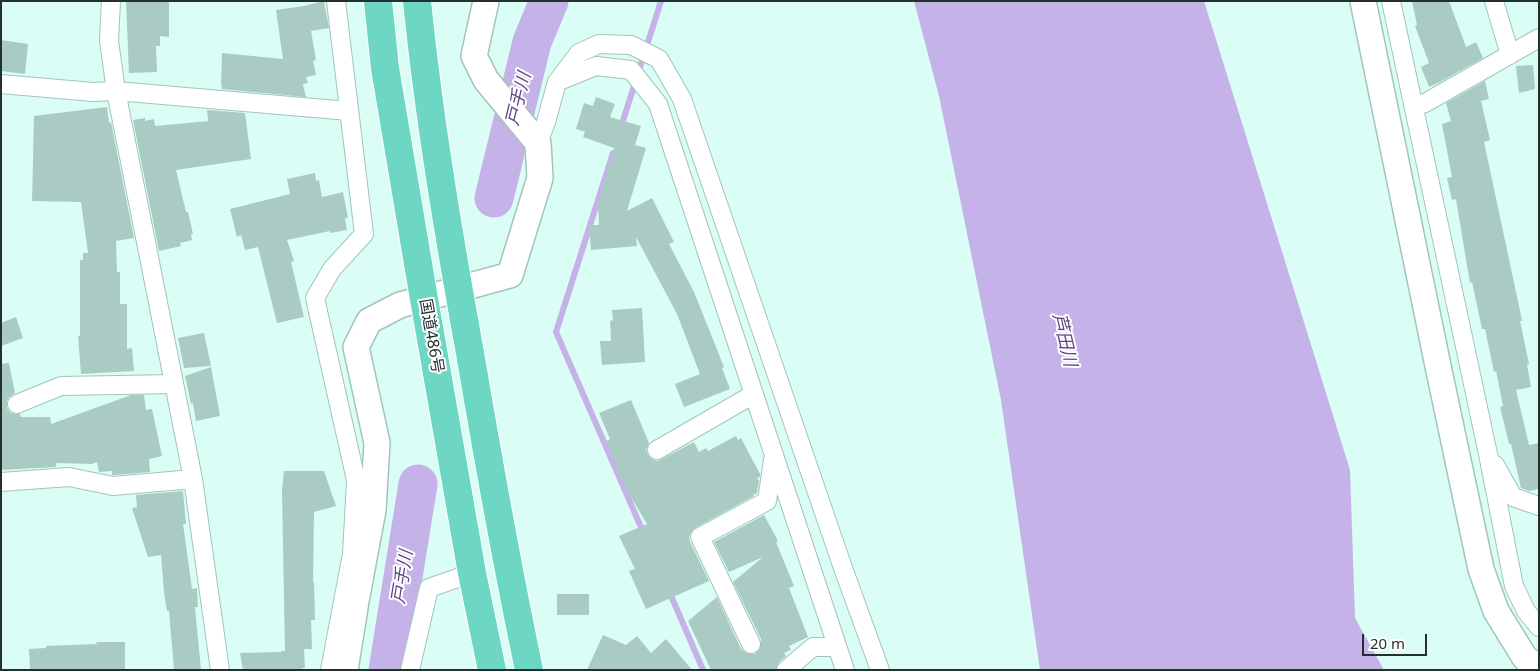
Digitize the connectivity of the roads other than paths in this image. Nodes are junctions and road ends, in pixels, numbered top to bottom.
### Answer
1 (110, 1) edge
2 (336, 1) edge
3 (378, 1) edge
4 (417, 1) edge
5 (486, 1) edge
6 (1363, 1) edge
7 (1391, 1) edge
8 (1494, 1) edge
9 (1539, 38) edge
10 (1510, 55) junction
11 (557, 82) junction
12 (1, 84) edge
13 (116, 91) junction
14 (1414, 106) junction
15 (349, 111) junction
16 (538, 143) junction
17 (458, 289) junction
18 (424, 299) junction
19 (174, 384) junction
20 (754, 394) junction
21 (16, 404) dead end
22 (657, 450) dead end
23 (774, 454) junction
24 (1488, 454) junction
25 (193, 479) junction
26 (1, 482) edge
27 (1539, 506) edge
28 (472, 573) junction
29 (1539, 627) edge
30 (751, 644) dead end
31 (837, 647) junction
32 (1539, 668) edge
33 (220, 670) edge
34 (330, 670) edge
35 (345, 670) edge
36 (410, 670) edge
37 (492, 670) edge
38 (529, 670) edge
39 (786, 670) edge
40 (846, 670) edge
41 (880, 670) edge

1 - 13 street
2 - 15 street
3 - 18 highway, 国道486号
4 - 17 highway
5 - 16 street
6 - 32 street
7 - 14 street
8 - 10 street
9 - 10 street
10 - 14 street
11 - 16 street
11 - 20 street
11 - 41 street
12 - 13 street
13 - 15 street
13 - 19 street
14 - 24 street
15 - 34 street
16 - 17 street
17 - 18 street
17 - 38 highway
18 - 28 highway, 国道486号
18 - 35 street
19 - 21 street
19 - 25 street
20 - 22 street
20 - 23 street
23 - 30 street
23 - 31 street
24 - 27 street
24 - 29 street
25 - 26 street
25 - 33 street
28 - 36 street
28 - 37 highway, 国道486号
31 - 39 street
31 - 40 street

